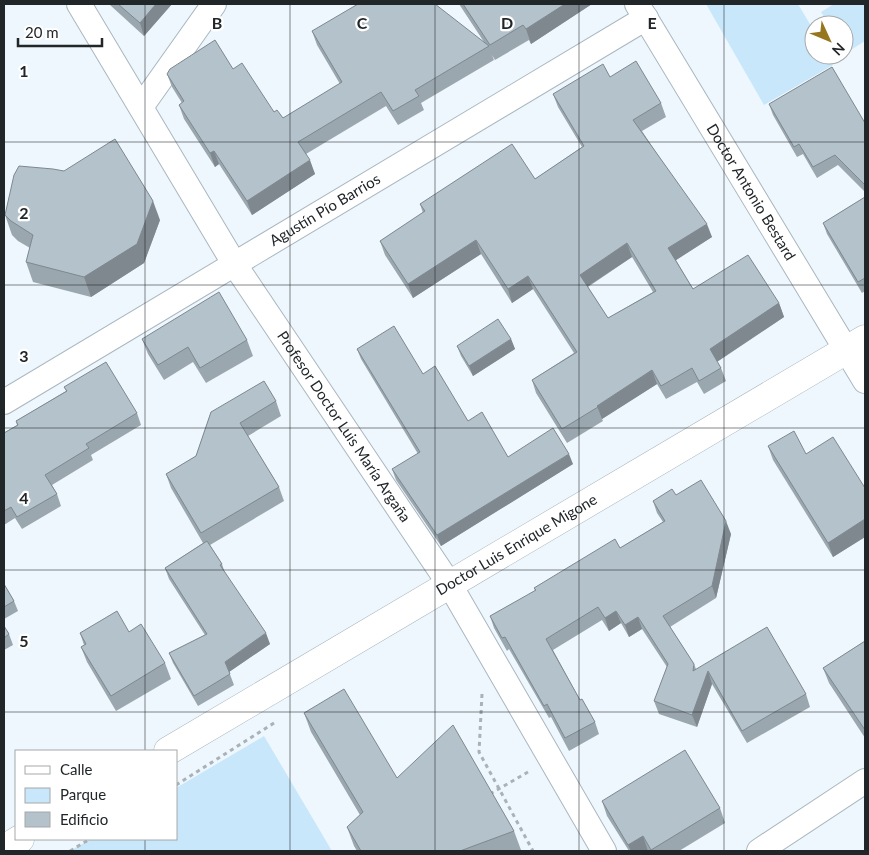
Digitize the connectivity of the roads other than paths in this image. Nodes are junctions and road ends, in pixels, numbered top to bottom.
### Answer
1 (79, 4) edge
2 (214, 4) edge
3 (642, 11) edge
4 (141, 108) junction
5 (235, 265) junction
6 (856, 344) edge
7 (865, 381) edge
8 (4, 402) edge
9 (450, 585) junction
10 (170, 750) edge
11 (865, 782) edge
12 (19, 840) edge
13 (4, 850) edge
14 (604, 851) edge
15 (759, 851) edge

1 - 4 street, Profesor Doctor Luis María Argaña
2 - 4 street
3 - 5 street, Agustín Pío Barrios
3 - 6 street, Doctor Antonio Bestard
4 - 5 street, Profesor Doctor Luis María Argaña
5 - 8 street, Agustín Pío Barrios
5 - 9 street, Profesor Doctor Luis María Argaña
6 - 7 street, Doctor Antonio Bestard
6 - 9 street, Doctor Luis Enrique Migone
9 - 10 street, Doctor Luis Enrique Migone
9 - 14 street, Profesor Doctor Luis María Argaña
11 - 15 street
12 - 13 street

